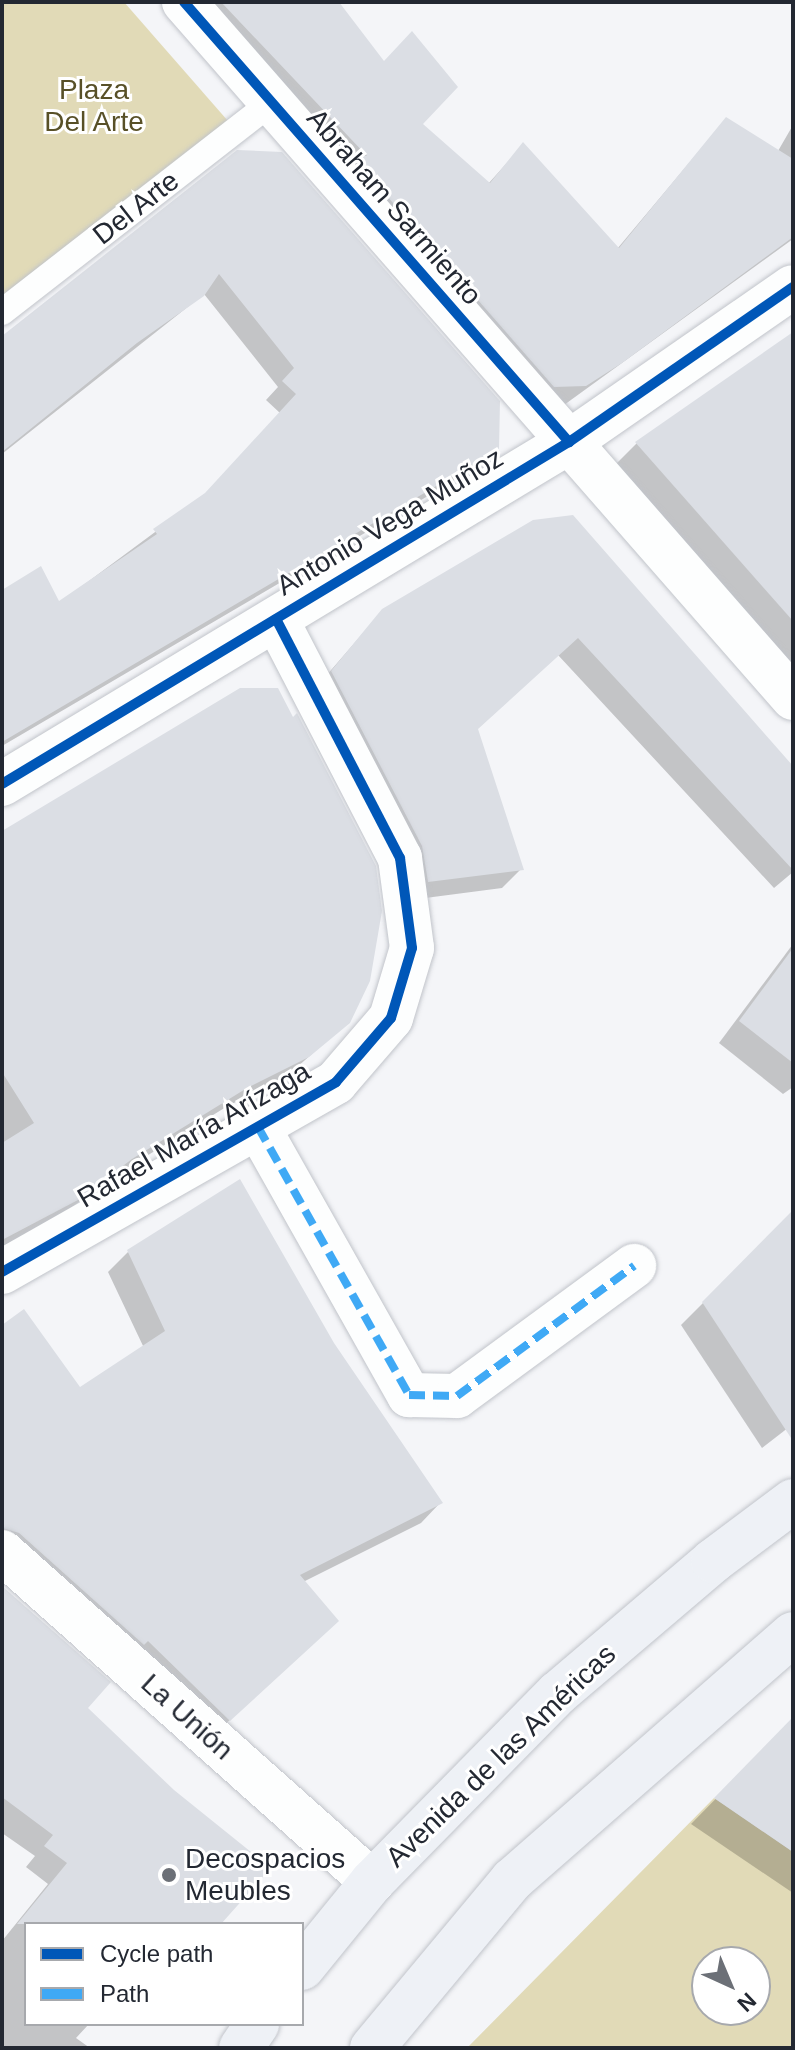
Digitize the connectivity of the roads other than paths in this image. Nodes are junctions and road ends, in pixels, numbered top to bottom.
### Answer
1 (184, 2) edge
2 (270, 103) junction
3 (793, 287) edge
4 (2, 312) edge
5 (569, 442) junction
6 (276, 619) junction
7 (793, 698) edge
8 (2, 784) edge
9 (258, 1127) junction
10 (634, 1266) dead end
11 (2, 1272) edge
12 (793, 1501) edge
13 (2, 1552) edge
14 (793, 1634) edge
15 (372, 1882) junction
16 (304, 1966) edge
17 (256, 2026) edge
18 (241, 2048) edge
19 (372, 2048) edge

1 - 2 street, Abraham Sarmiento
2 - 4 lane, Del Arte
2 - 5 street, Abraham Sarmiento
3 - 5 street, Antonio Vega Muñoz
5 - 6 street, Antonio Vega Muñoz
5 - 7 street, Abraham Sarmiento
6 - 8 street, Antonio Vega Muñoz
6 - 9 street, Rafael María Arízaga
9 - 10 street
9 - 11 street, Rafael María Arízaga
12 - 15 main road, Avenida de las Américas
13 - 15 street, La Unión
14 - 19 main road
15 - 16 main road, Avenida de las Américas
17 - 18 main road

